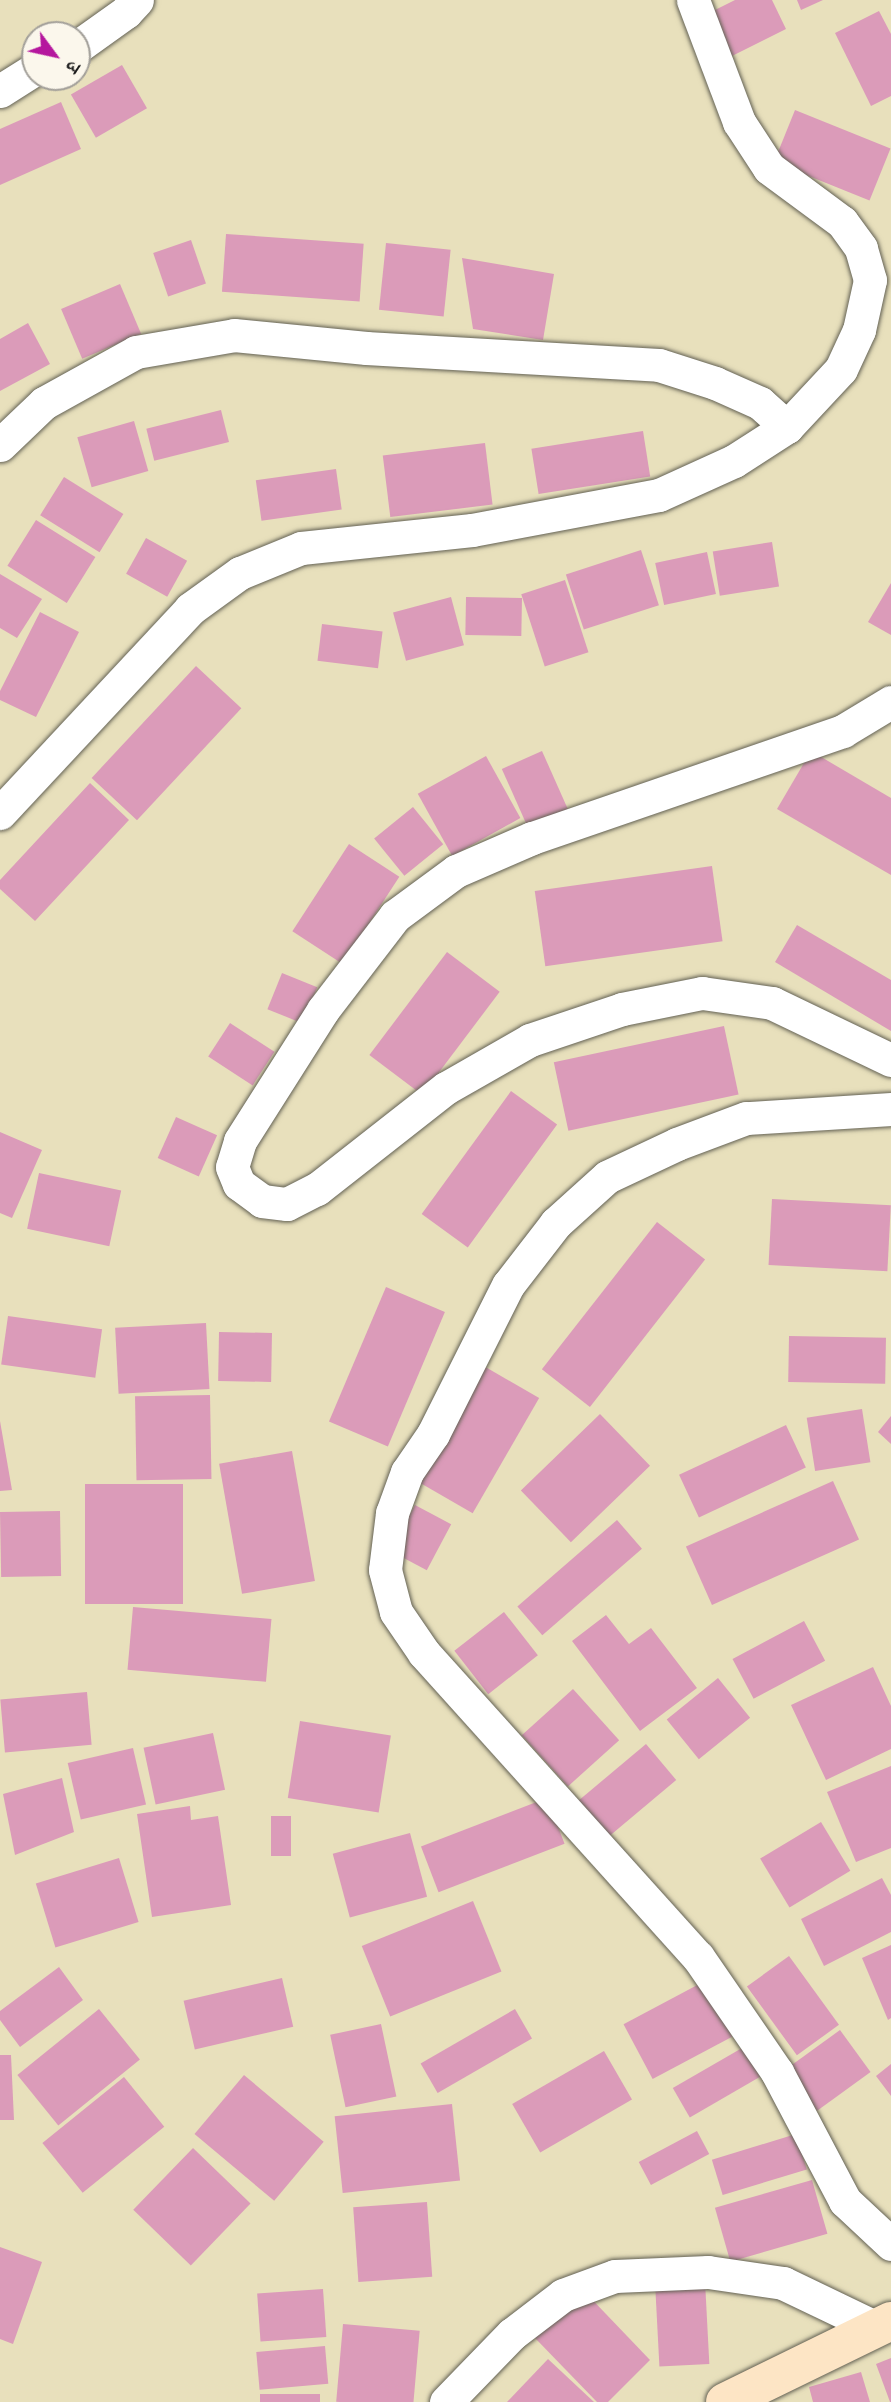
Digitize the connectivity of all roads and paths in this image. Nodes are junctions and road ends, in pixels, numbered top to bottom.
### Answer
1 (136, 0) edge
2 (693, 0) edge
3 (91, 37) edge
4 (21, 78) edge
5 (0, 91) edge
6 (787, 427) junction
7 (0, 444) edge
8 (891, 702) edge
9 (0, 813) edge
10 (891, 1060) edge
11 (891, 1109) edge
12 (891, 2244) edge
13 (883, 2324) edge
14 (446, 2402) edge
15 (725, 2402) edge

1 - 3 street
2 - 6 street
4 - 5 street
6 - 7 street
6 - 9 street
8 - 10 street
11 - 12 street
13 - 14 street
13 - 15 main road

